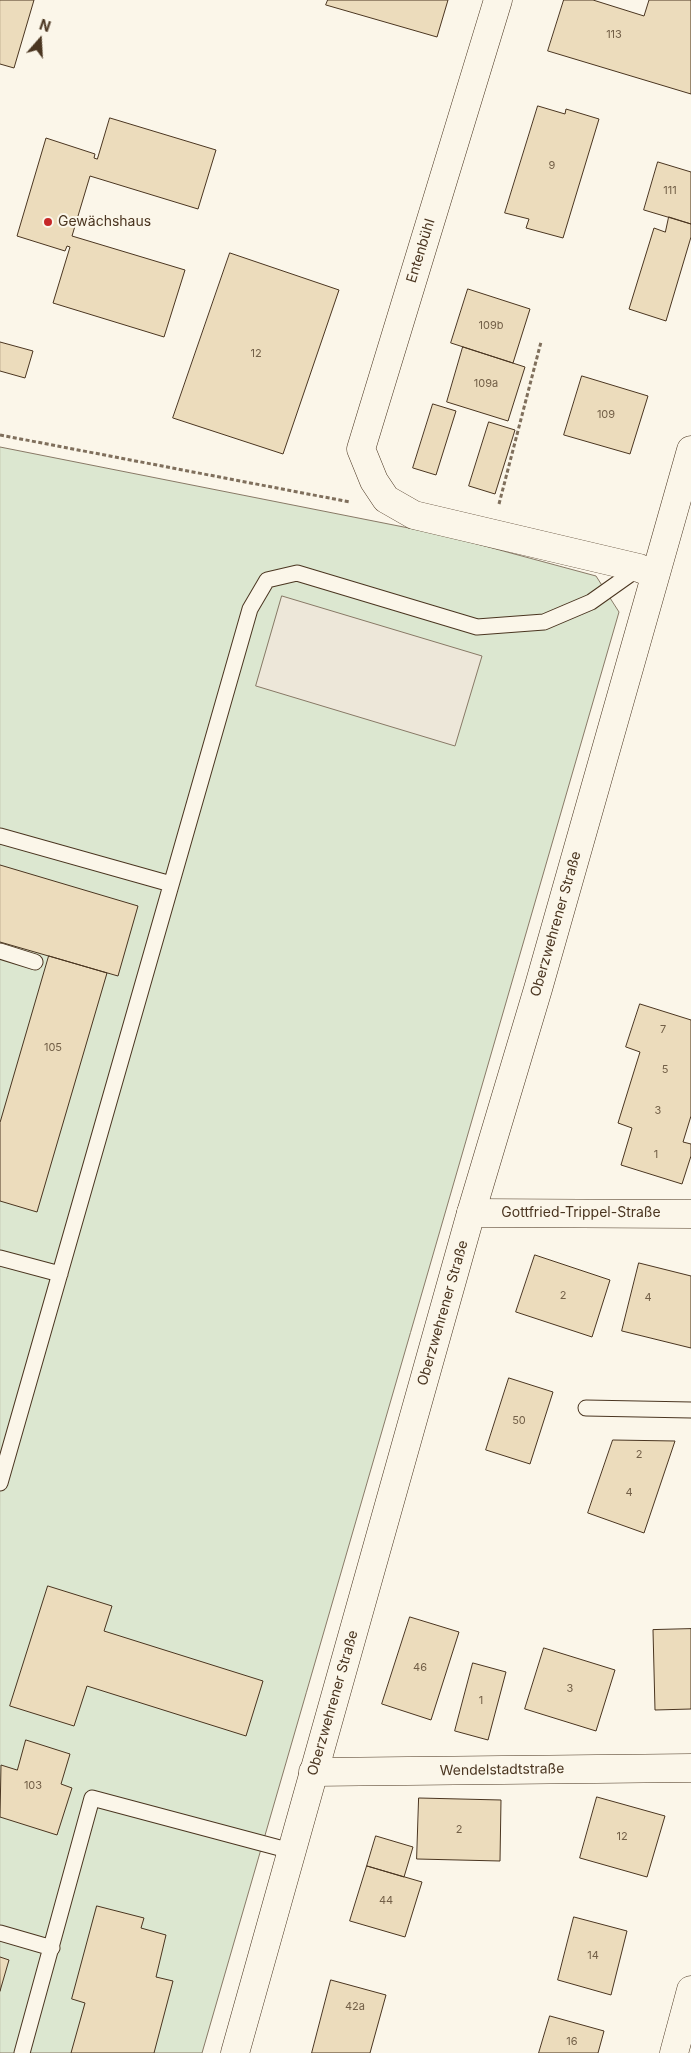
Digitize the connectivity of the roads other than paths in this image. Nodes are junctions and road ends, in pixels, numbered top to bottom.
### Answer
1 (498, 0) edge
2 (691, 450) edge
3 (647, 571) junction
4 (0, 836) edge
5 (171, 884) junction
6 (0, 951) edge
7 (35, 962) dead end
8 (471, 1213) junction
9 (691, 1214) edge
10 (0, 1258) edge
11 (60, 1274) junction
12 (586, 1408) dead end
13 (691, 1410) edge
14 (0, 1483) edge
15 (691, 1768) edge
16 (313, 1772) junction
17 (291, 1850) junction
18 (0, 1933) edge
19 (52, 1948) junction
20 (691, 1990) edge
21 (22, 2053) edge
22 (235, 2053) edge
23 (674, 2053) edge

1 - 3 main road, Entenbühl
2 - 3 main road, Oberzwehrener Straße
3 - 5 lane
3 - 8 main road, Oberzwehrener Straße
4 - 5 lane
5 - 11 lane
6 - 7 lane
8 - 9 main road, Gottfried-Trippel-Straße
8 - 16 main road, Oberzwehrener Straße
10 - 11 lane
11 - 14 lane
12 - 13 lane
15 - 16 main road, Wendelstadtstraße
16 - 17 main road, Oberzwehrener Straße
17 - 19 lane
17 - 22 main road, Oberzwehrener Straße
18 - 19 lane
19 - 21 lane
20 - 23 main road

